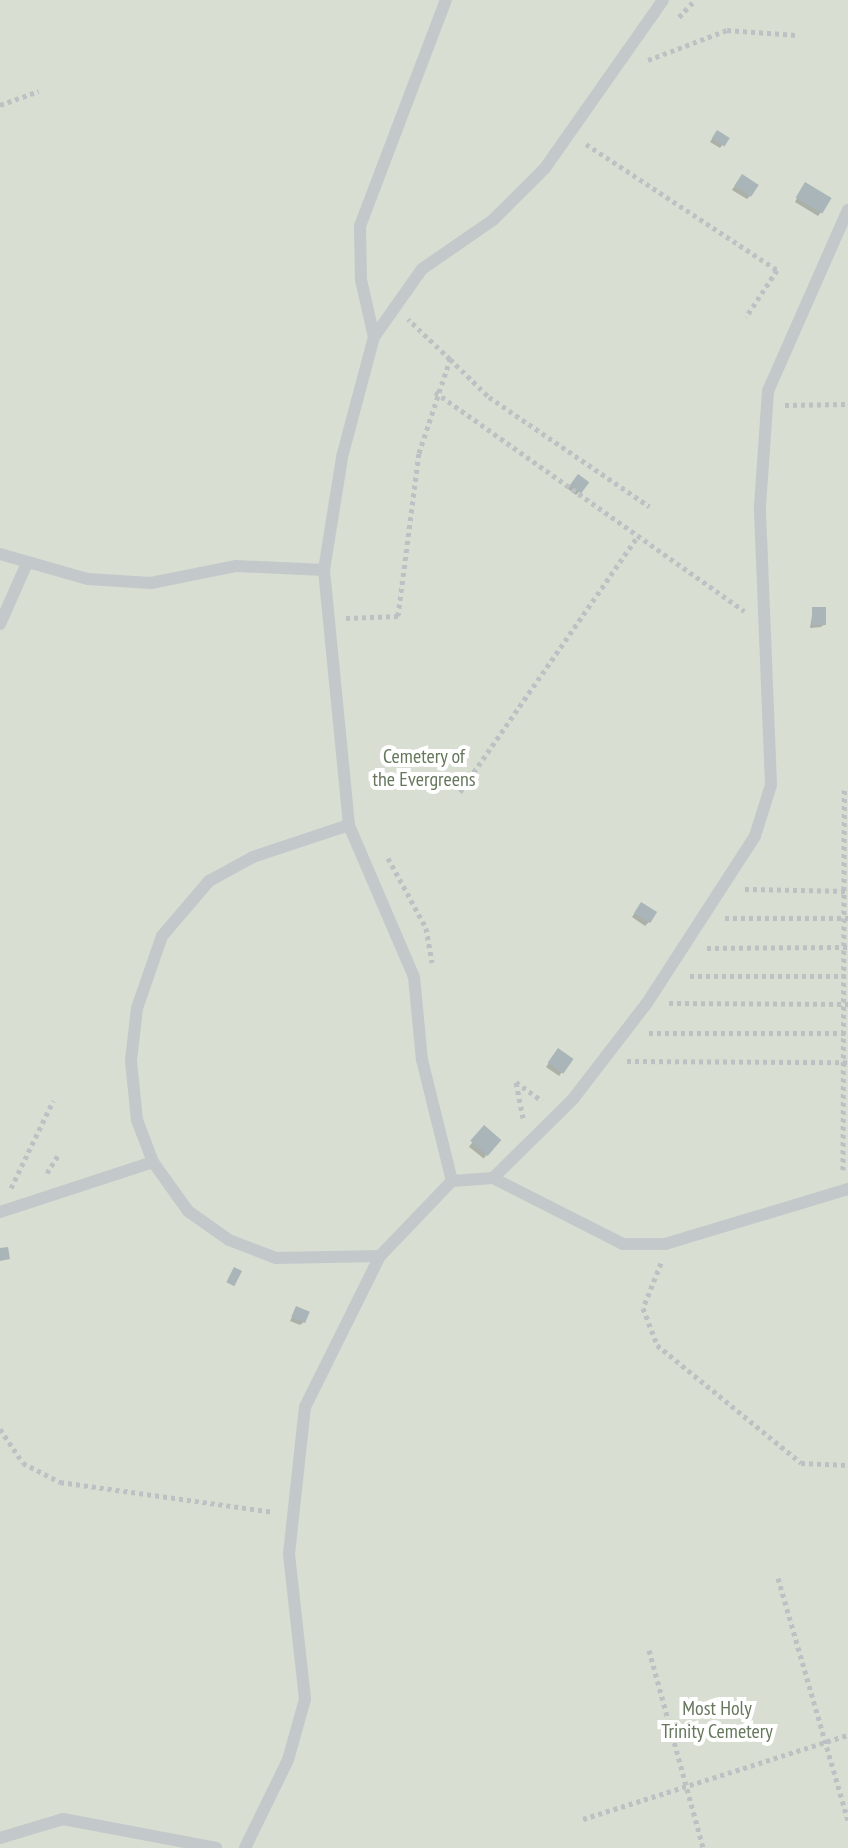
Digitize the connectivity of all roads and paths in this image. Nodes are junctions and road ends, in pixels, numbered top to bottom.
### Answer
1 (446, 0) edge
2 (663, 0) edge
3 (650, 7) edge
4 (796, 35) dead end
5 (641, 64) dead end
6 (39, 91) dead end
7 (0, 105) edge
8 (585, 144) dead end
9 (848, 210) edge
10 (416, 306) dead end
11 (746, 317) dead end
12 (408, 318) junction
13 (401, 328) dead end
14 (374, 337) junction
15 (450, 359) junction
16 (435, 392) junction
17 (848, 404) edge
18 (767, 405) junction
19 (649, 506) dead end
20 (638, 536) junction
21 (0, 554) edge
22 (27, 563) junction
23 (324, 570) junction
24 (342, 606) dead end
25 (0, 624) edge
26 (768, 628) junction
27 (844, 790) dead end
28 (460, 792) dead end
29 (349, 825) junction
30 (743, 889) dead end
31 (846, 891) edge
32 (719, 918) dead end
33 (846, 918) edge
34 (846, 947) edge
35 (682, 948) junction
36 (665, 976) junction
37 (846, 976) edge
38 (647, 1003) junction
39 (846, 1004) edge
40 (624, 1033) junction
41 (846, 1033) edge
42 (602, 1061) junction
43 (846, 1062) edge
44 (53, 1101) dead end
45 (559, 1113) junction
46 (525, 1127) dead end
47 (153, 1162) junction
48 (493, 1178) junction
49 (452, 1181) junction
50 (846, 1190) edge
51 (7, 1197) dead end
52 (0, 1212) edge
53 (665, 1244) junction
54 (380, 1256) junction
55 (0, 1429) edge
56 (848, 1465) edge
57 (291, 1515) junction
58 (778, 1578) dead end
59 (649, 1650) dead end
60 (848, 1735) edge
61 (825, 1742) junction
62 (687, 1789) junction
63 (583, 1819) dead end
64 (848, 1820) edge
65 (0, 1838) edge
66 (216, 1848) edge
67 (245, 1848) edge
68 (703, 1848) edge

1 - 14 lane
2 - 3 lane
3 - 14 lane
4 - 5 path
6 - 7 path
8 - 11 path
9 - 18 lane
10 - 12 path
12 - 13 path
12 - 15 path
14 - 23 lane
15 - 16 path
15 - 19 path
16 - 20 path
16 - 24 path
17 - 18 path
18 - 26 lane
20 - 26 path
20 - 28 path
21 - 22 lane
22 - 23 lane
22 - 25 lane
23 - 29 lane
26 - 35 lane
27 - 31 path
29 - 47 lane
29 - 49 lane
30 - 31 path
31 - 33 path
32 - 33 path
33 - 34 path
34 - 35 path
34 - 37 path
35 - 36 lane
36 - 37 path
36 - 38 lane
37 - 39 path
38 - 39 path
38 - 40 lane
39 - 41 path
40 - 41 path
40 - 42 lane
41 - 43 path
42 - 43 path
42 - 45 lane
43 - 50 path
44 - 51 path
45 - 46 path
45 - 48 lane
47 - 52 lane
47 - 54 lane
48 - 49 lane
48 - 53 lane
49 - 54 lane
50 - 53 lane
53 - 56 path
54 - 57 lane
55 - 57 path
57 - 67 lane
58 - 61 path
59 - 62 path
60 - 61 path
61 - 62 path
61 - 64 path
62 - 63 path
62 - 68 path
65 - 66 lane

